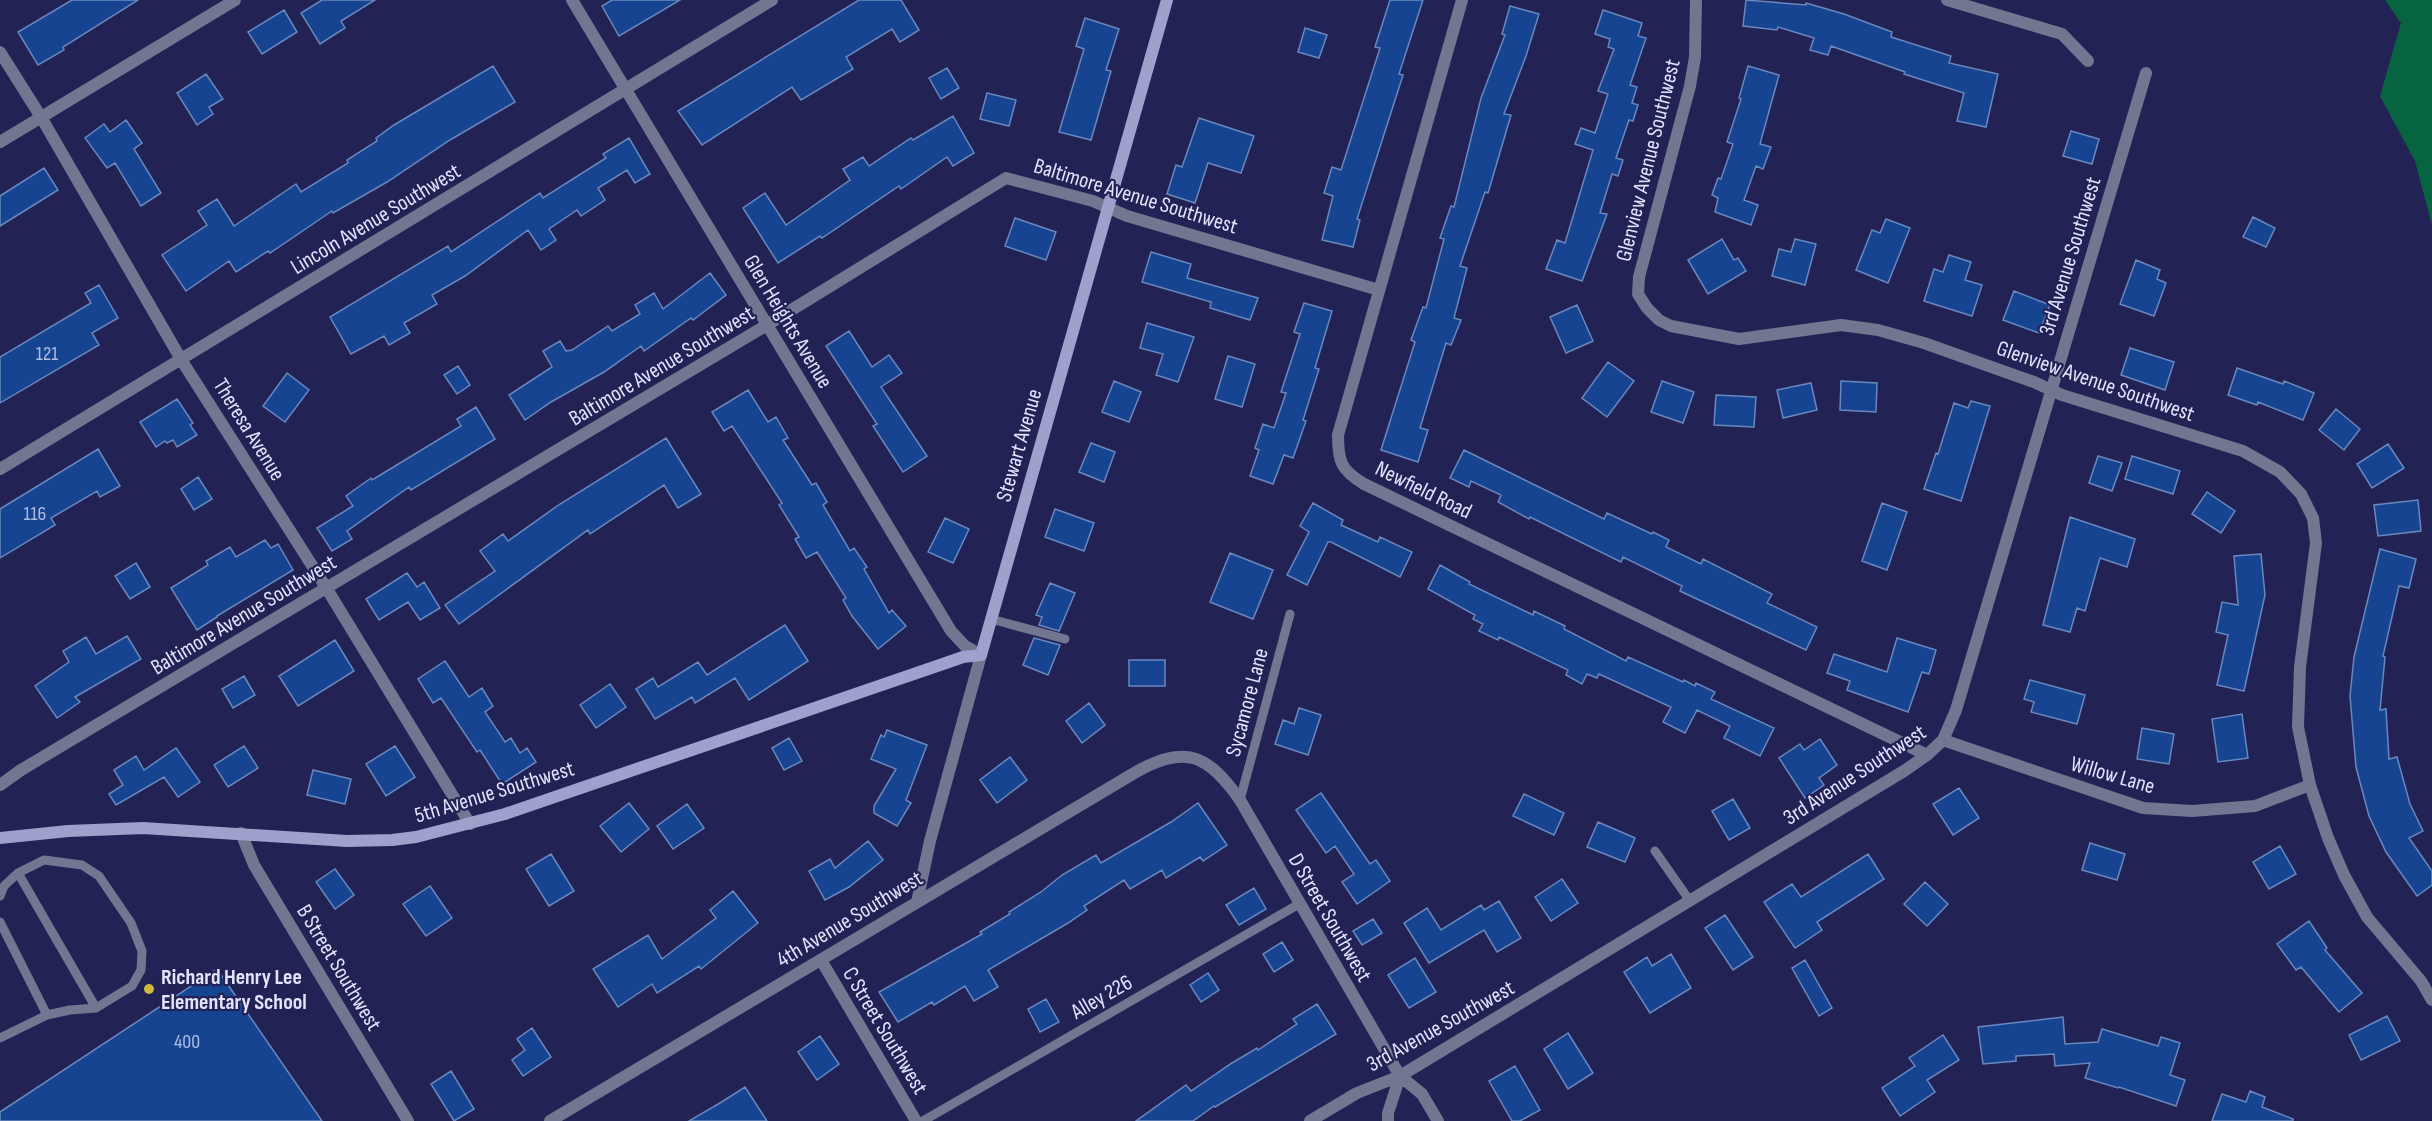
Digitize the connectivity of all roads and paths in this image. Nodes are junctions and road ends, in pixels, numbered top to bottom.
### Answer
1 (235, 0) edge
2 (572, 0) edge
3 (772, 0) edge
4 (1167, 0) edge
5 (1462, 0) edge
6 (1696, 0) edge
7 (1947, 0) edge
8 (0, 52) edge
9 (2088, 61) dead end
10 (2146, 73) dead end
11 (626, 89) junction
12 (41, 117) junction
13 (0, 142) edge
14 (1108, 207) junction
15 (1379, 290) junction
16 (767, 325) junction
17 (182, 361) junction
18 (2051, 390) junction
19 (0, 469) edge
20 (327, 589) junction
21 (1290, 614) dead end
22 (991, 619) junction
23 (1065, 639) dead end
24 (981, 655) junction
25 (1943, 740) junction
26 (1928, 755) junction
27 (1171, 756) joint
28 (0, 785) edge
29 (2310, 785) junction
30 (1240, 800) junction
31 (470, 824) junction
32 (241, 833) junction
33 (0, 838) edge
34 (1655, 851) dead end
35 (18, 873) junction
36 (0, 896) edge
37 (1690, 901) junction
38 (917, 902) junction
39 (1299, 904) junction
40 (0, 922) edge
41 (821, 960) junction
42 (2432, 1000) edge
43 (96, 1008) junction
44 (47, 1015) junction
45 (0, 1038) edge
46 (1400, 1076) junction
47 (408, 1121) edge
48 (550, 1121) edge
49 (916, 1121) edge
50 (923, 1121) edge
51 (1310, 1121) edge
52 (1388, 1121) edge
53 (1438, 1121) edge

1 - 12 street
2 - 11 street, Glen Heights Avenue
3 - 11 street, Lincoln Avenue Southwest
4 - 14 street, Stewart Avenue
5 - 15 street, Newfield Road
6 - 18 street, Glenview Avenue Southwest
7 - 9 street
8 - 12 street, Theresa Avenue
10 - 18 street, 3rd Avenue Southwest
11 - 16 street, Glen Heights Avenue
11 - 17 street, Lincoln Avenue Southwest
12 - 13 street
12 - 17 street, Theresa Avenue
14 - 15 street, Baltimore Avenue Southwest
14 - 16 street, Baltimore Avenue Southwest
14 - 22 street, Stewart Avenue
15 - 26 street, Newfield Road
16 - 20 street, Baltimore Avenue Southwest
16 - 24 street, Glen Heights Avenue
17 - 19 street, Lincoln Avenue Southwest
17 - 20 street, Theresa Avenue
18 - 25 street, 3rd Avenue Southwest
18 - 29 street, Glenview Avenue Southwest
20 - 28 street, Baltimore Avenue Southwest
20 - 31 street, Theresa Avenue
21 - 30 lane, Sycamore Lane
22 - 23 lane
22 - 24 street, Stewart Avenue
24 - 31 street, 5th Avenue Southwest
24 - 38 street, Stewart Avenue
25 - 26 street, 3rd Avenue Southwest
25 - 29 street, Willow Lane
26 - 37 street, 3rd Avenue Southwest
27 - 30 street, D Street Southwest
27 - 38 street, 4th Avenue Southwest
29 - 42 street, Glenview Avenue Southwest
30 - 39 street, D Street Southwest
31 - 32 street, 5th Avenue Southwest
32 - 33 street, 5th Avenue Southwest
32 - 47 street, B Street Southwest
34 - 37 lane
35 - 36 lane
35 - 43 lane
35 - 43 lane
37 - 46 street, 3rd Avenue Southwest
38 - 41 street, 4th Avenue Southwest
39 - 46 street, D Street Southwest
39 - 50 lane, Alley 226
40 - 44 lane
41 - 48 street, 4th Avenue Southwest
41 - 49 street, C Street Southwest
43 - 44 lane
44 - 45 lane
46 - 51 street, 3rd Avenue Southwest
46 - 52 street
46 - 53 street, D Street Southwest

